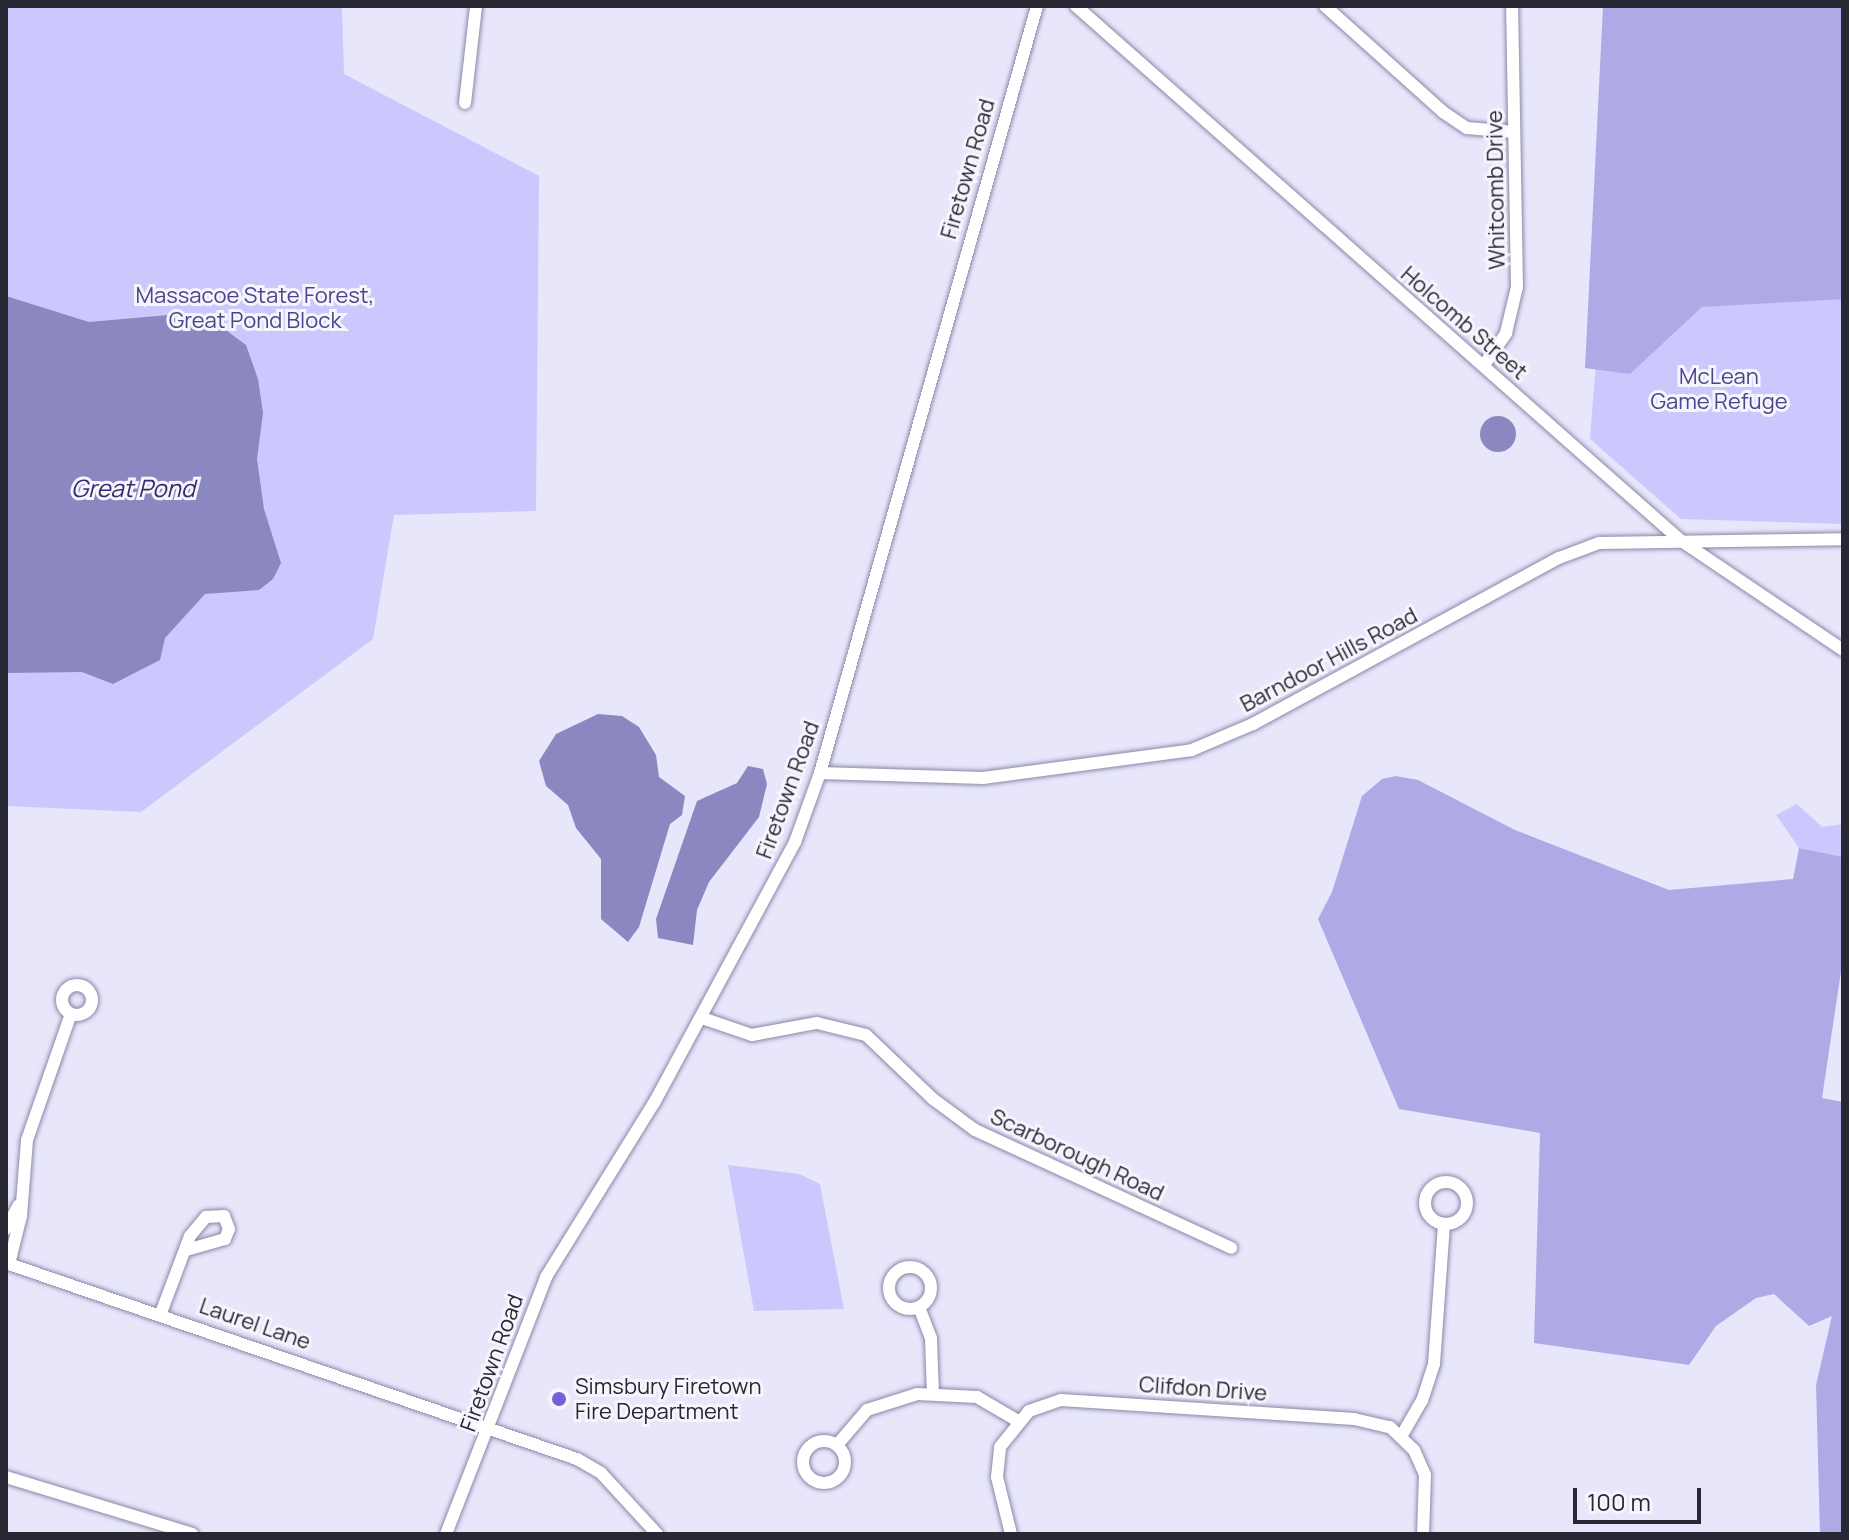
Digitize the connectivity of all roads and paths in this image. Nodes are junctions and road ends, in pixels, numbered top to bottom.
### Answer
1 (476, 6) edge
2 (1037, 6) edge
3 (1076, 6) edge
4 (1325, 6) edge
5 (1512, 6) edge
6 (465, 103) dead end
7 (1514, 132) junction
8 (1484, 365) junction
9 (1843, 539) edge
10 (1680, 540) junction
11 (1843, 650) edge
12 (820, 773) junction
13 (71, 1014) dead end
14 (702, 1018) junction
15 (19, 1205) junction
16 (1444, 1224) dead end
17 (6, 1229) edge
18 (1231, 1248) dead end
19 (186, 1250) dead end
20 (8, 1263) edge
21 (919, 1307) dead end
22 (161, 1313) junction
23 (933, 1394) junction
24 (1018, 1421) junction
25 (490, 1426) junction
26 (1402, 1435) junction
27 (837, 1445) dead end
28 (6, 1477) edge
29 (192, 1534) edge
30 (446, 1534) edge
31 (657, 1534) edge
32 (1011, 1534) edge
33 (1423, 1534) edge

1 - 6 street
2 - 12 street, Firetown Road
3 - 8 street, Holcomb Street
4 - 7 street
5 - 7 street, Whitcomb Drive
7 - 8 street, Whitcomb Drive
8 - 10 street, Holcomb Street
9 - 10 street, Barndoor Hills Road
10 - 11 street, Holcomb Street
10 - 12 street, Barndoor Hills Road
12 - 14 street, Firetown Road
13 - 15 street
14 - 18 street, Scarborough Road
14 - 25 street, Firetown Road
15 - 17 street
15 - 20 street
16 - 26 street
19 - 22 street
20 - 22 street, Laurel Lane
21 - 23 street
22 - 25 street, Laurel Lane
23 - 24 street
23 - 27 street
24 - 26 street, Clifdon Drive
24 - 32 street
25 - 30 street, Firetown Road
25 - 31 street, Laurel Lane
26 - 33 street
28 - 29 street

